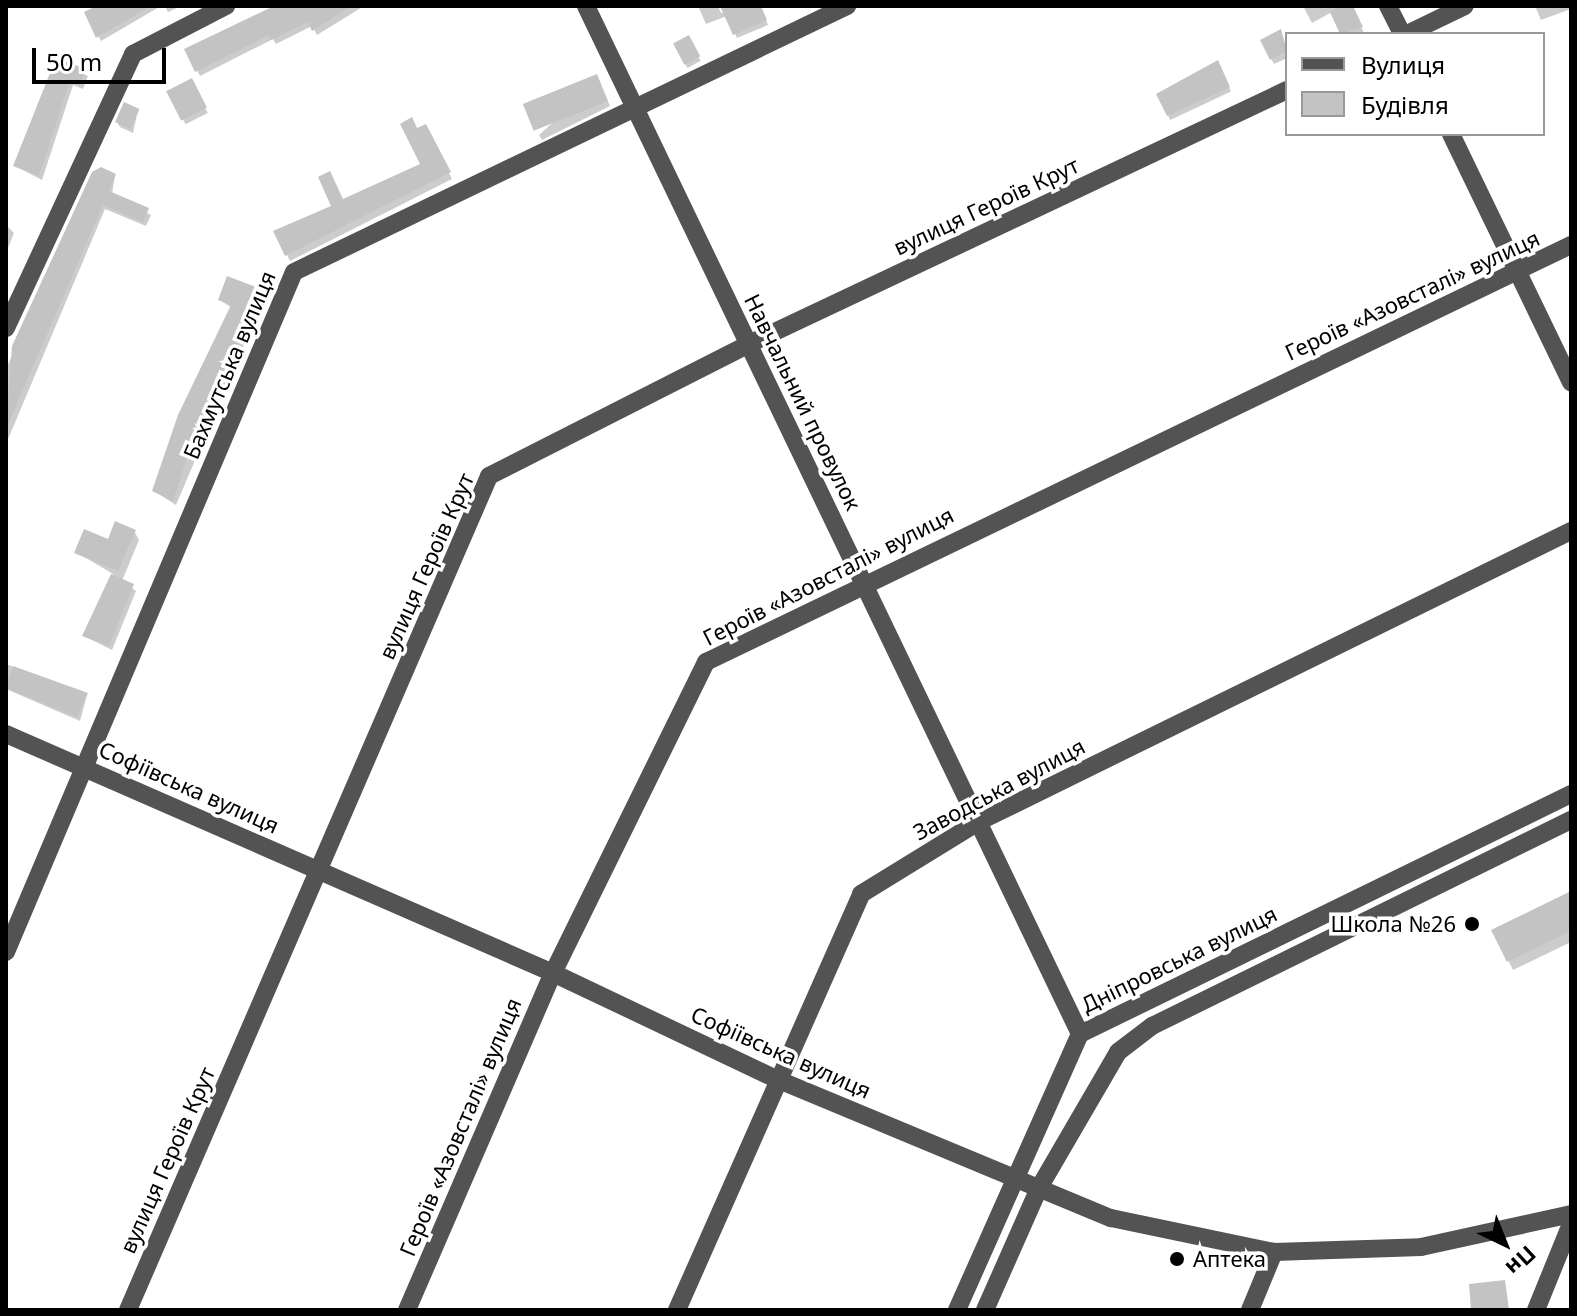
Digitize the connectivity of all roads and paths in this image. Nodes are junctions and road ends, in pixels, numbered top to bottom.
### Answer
1 (226, 6) edge
2 (586, 6) edge
3 (847, 6) edge
4 (1388, 6) edge
5 (1465, 6) edge
6 (1403, 32) edge
7 (1408, 32) edge
8 (1285, 91) edge
9 (635, 108) junction
10 (1452, 136) edge
11 (1571, 245) edge
12 (1517, 271) junction
13 (6, 328) edge
14 (749, 344) junction
15 (1571, 382) edge
16 (1571, 531) edge
17 (863, 582) junction
18 (6, 734) edge
19 (86, 768) junction
20 (1571, 794) edge
21 (1571, 820) edge
22 (978, 822) junction
23 (319, 871) junction
24 (6, 952) edge
25 (553, 973) junction
26 (1080, 1034) junction
27 (774, 1078) junction
28 (1015, 1177) junction
29 (1039, 1188) junction
30 (1571, 1214) edge
31 (1571, 1224) edge
32 (1274, 1252) junction
33 (128, 1310) edge
34 (407, 1310) edge
35 (677, 1310) edge
36 (957, 1310) edge
37 (985, 1310) edge
38 (1250, 1310) edge
39 (1536, 1310) edge

1 - 13 street
2 - 9 street, Навчальний провулок
3 - 9 street, Бахмутська вулиця
4 - 6 street
5 - 7 street
8 - 14 street, вулиця Героїв Крут
9 - 14 street, Навчальний провулок
9 - 19 street, Бахмутська вулиця
10 - 12 street
11 - 12 street, Героїв «Азовсталі» вулиця
12 - 15 street
12 - 17 street, Героїв «Азовсталі» вулиця
14 - 17 street, Навчальний провулок
14 - 23 street, вулиця Героїв Крут
16 - 22 street, Заводська вулиця
17 - 22 street, Навчальний провулок
17 - 25 street, Героїв «Азовсталі» вулиця
18 - 19 street, Софіївська вулиця
19 - 23 street, Софіївська вулиця
19 - 24 street, Бахмутська вулиця
20 - 26 street, Дніпровська вулиця
21 - 29 street
22 - 26 street, Навчальний провулок
22 - 27 street, Заводська вулиця
23 - 25 street, Софіївська вулиця
23 - 33 street, вулиця Героїв Крут
25 - 27 street, Софіївська вулиця
25 - 34 street, Героїв «Азовсталі» вулиця
26 - 28 street, Дніпровська вулиця
27 - 28 street, Софіївська вулиця
27 - 35 street, Заводська вулиця
28 - 29 street, Софіївська вулиця
28 - 36 street, Дніпровська вулиця
29 - 32 street, Софіївська вулиця
29 - 37 street
30 - 32 street, Софіївська вулиця
31 - 39 street
32 - 38 street

